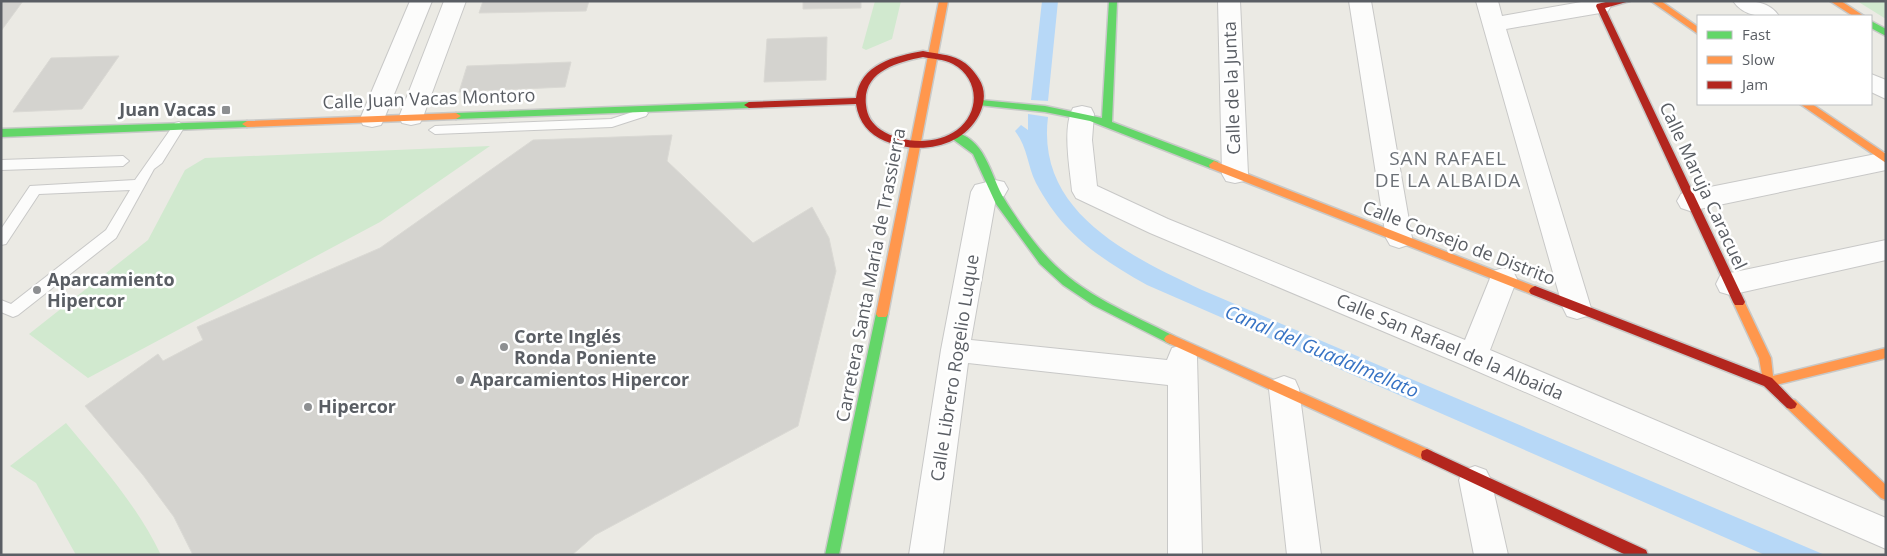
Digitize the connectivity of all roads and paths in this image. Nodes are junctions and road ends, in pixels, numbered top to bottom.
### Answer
1 (421, 1) edge
2 (455, 1) edge
3 (944, 1) edge
4 (1113, 1) edge
5 (1229, 1) edge
6 (1360, 1) edge
7 (1626, 1) edge
8 (1655, 1) edge
9 (1744, 1) edge
10 (1834, 1) edge
11 (1600, 6) junction
12 (1490, 13) edge
13 (1766, 15) edge
14 (1857, 15) edge
15 (1872, 25) edge
16 (1697, 30) edge
17 (1886, 33) edge
18 (933, 55) junction
19 (1872, 83) edge
20 (1886, 91) edge
21 (859, 101) junction
22 (981, 103) junction
23 (1806, 105) edge
24 (651, 110) junction
25 (1082, 114) junction
26 (410, 117) junction
27 (372, 119) junction
28 (1107, 123) junction
29 (179, 126) junction
30 (435, 130) dead end
31 (1, 133) edge
32 (958, 136) junction
33 (915, 145) junction
34 (1886, 160) edge
35 (123, 161) dead end
36 (1, 165) edge
37 (1235, 174) junction
38 (140, 185) junction
39 (995, 189) junction
40 (1690, 201) junction
41 (1398, 238) junction
42 (1, 240) edge
43 (1886, 250) edge
44 (1504, 279) junction
45 (1730, 284) junction
46 (1, 306) edge
47 (1577, 308) junction
48 (955, 350) junction
49 (1886, 353) edge
50 (1473, 356) junction
51 (1182, 360) junction
52 (1768, 382) junction
53 (1284, 389) junction
54 (1475, 480) junction
55 (1886, 494) edge
56 (1886, 534) edge
57 (832, 555) edge
58 (926, 555) edge
59 (1185, 555) edge
60 (1304, 555) edge
61 (1491, 555) edge
62 (1641, 555) edge

1 - 27 street
2 - 26 street
3 - 18 street, Carretera Santa María de Trassierra
4 - 28 street
5 - 37 street, Calle de la Junta
6 - 41 street
7 - 11 street
8 - 16 street
9 - 13 street
10 - 14 street
11 - 12 street
11 - 40 street, Calle Maruja Caracuel
12 - 47 street
15 - 17 street
18 - 21 street
18 - 22 street
18 - 33 street, Carretera Santa María de Trassierra
19 - 20 street
21 - 24 street, Calle Juan Vacas Montoro
21 - 33 street
22 - 25 street, Calle Consejo de Distrito
22 - 32 street
23 - 34 street
24 - 26 street, Calle Juan Vacas Montoro
24 - 30 lane
25 - 28 street, Calle Consejo de Distrito
25 - 50 street, Calle San Rafael de la Albaida
26 - 27 street, Calle Juan Vacas Montoro
27 - 29 street, Calle Juan Vacas Montoro
28 - 37 street, Calle Consejo de Distrito
29 - 31 street, Calle Juan Vacas Montoro
29 - 38 lane
32 - 33 street
32 - 39 street
33 - 57 street, Carretera Santa María de Trassierra
34 - 40 street
35 - 36 lane
37 - 41 street, Calle Consejo de Distrito
38 - 42 lane
38 - 46 lane
39 - 48 street, Calle Librero Rogelio Luque
39 - 51 street
40 - 45 street, Calle Maruja Caracuel
41 - 44 street, Calle Consejo de Distrito
43 - 45 street
44 - 47 street, Calle Consejo de Distrito
44 - 50 street
45 - 52 street, Calle Maruja Caracuel
47 - 52 street, Calle Consejo de Distrito
48 - 51 street
48 - 58 street, Calle Librero Rogelio Luque
49 - 52 street
50 - 56 street, Calle San Rafael de la Albaida
51 - 53 street
51 - 59 street
52 - 55 street, Calle Consejo de Distrito
53 - 54 street
53 - 60 street
54 - 61 street
54 - 62 street

